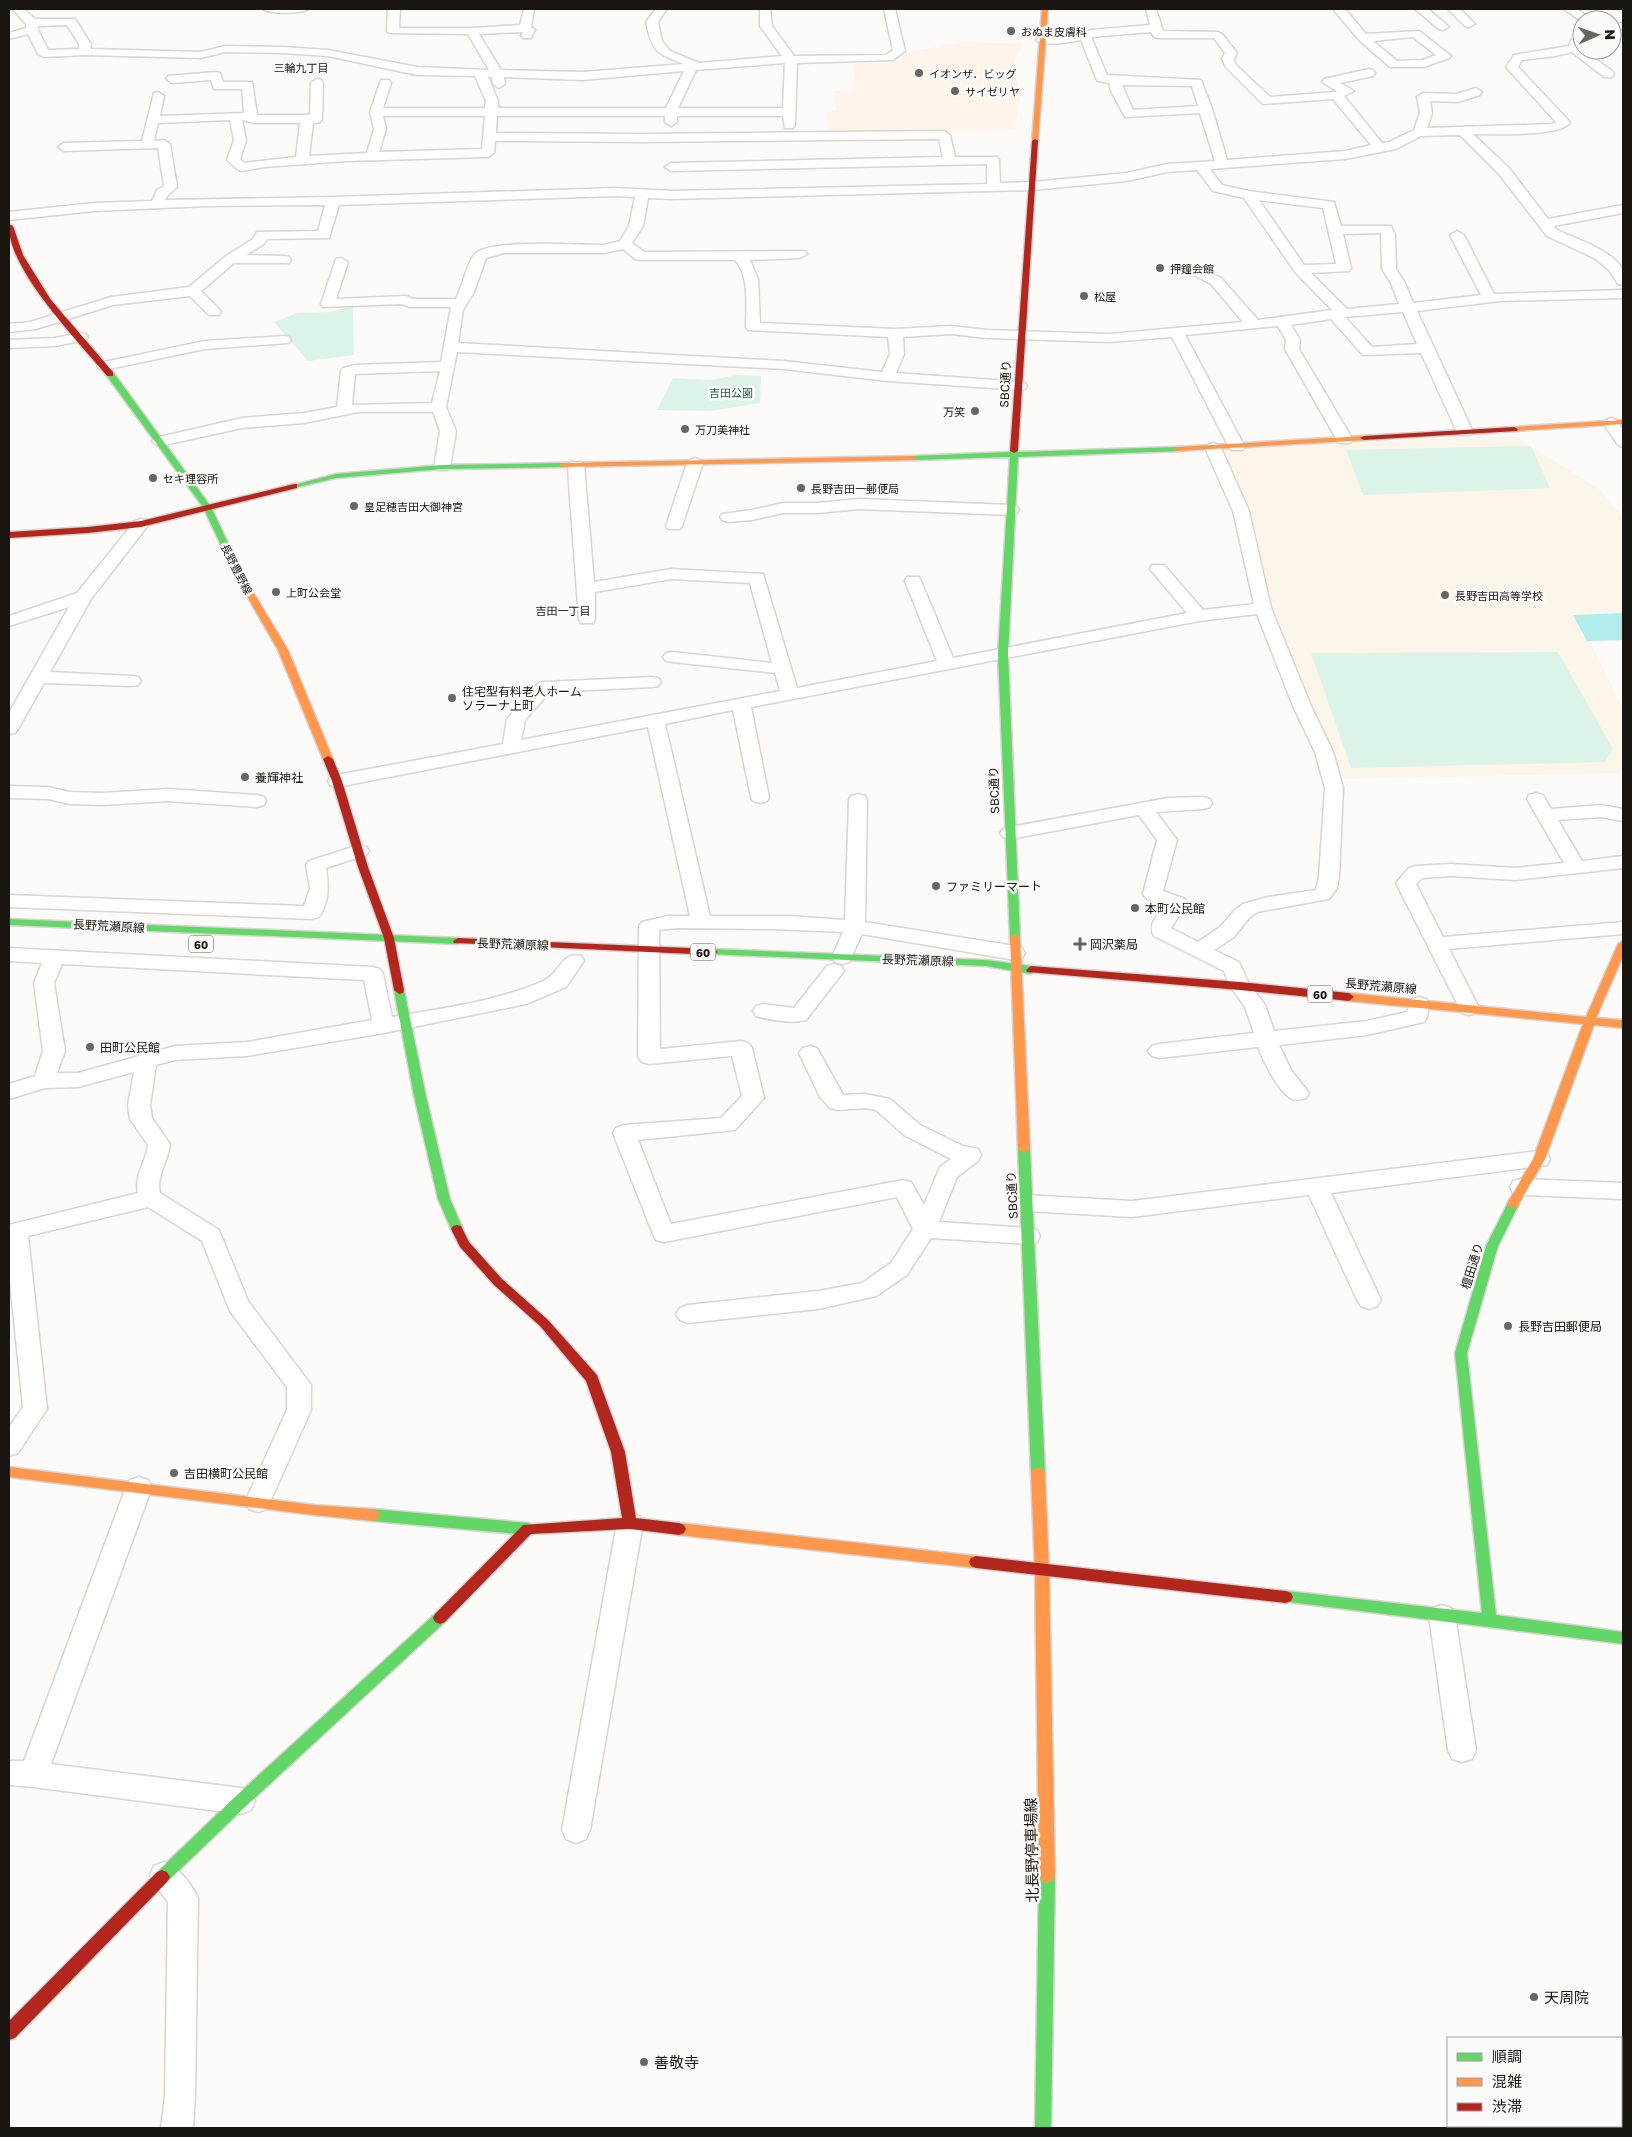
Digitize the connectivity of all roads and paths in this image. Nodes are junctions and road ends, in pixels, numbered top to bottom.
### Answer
1 (18, 9) edge
2 (269, 9) edge
3 (302, 9) edge
4 (394, 9) edge
5 (529, 9) edge
6 (661, 9) edge
7 (765, 9) edge
8 (890, 9) edge
9 (1045, 9) edge
10 (1151, 9) edge
11 (1339, 9) edge
12 (1421, 9) edge
13 (1454, 9) edge
14 (1469, 24) dead end
15 (32, 27) junction
16 (1444, 27) dead end
17 (1157, 28) junction
18 (472, 32) junction
19 (9, 36) edge
20 (1085, 36) junction
21 (1363, 38) junction
22 (1042, 40) junction
23 (1572, 46) edge
24 (85, 52) junction
25 (791, 60) junction
26 (1594, 60) edge
27 (697, 67) junction
28 (480, 73) junction
29 (1369, 73) dead end
30 (496, 74) junction
31 (1608, 74) dead end
32 (172, 79) dead end
33 (1115, 80) junction
34 (317, 83) dead end
35 (385, 83) dead end
36 (1476, 92) dead end
37 (1336, 95) junction
38 (158, 96) dead end
39 (1206, 109) junction
40 (507, 111) junction
41 (671, 111) junction
42 (376, 112) junction
43 (492, 112) junction
44 (790, 112) junction
45 (250, 116) junction
46 (235, 117) junction
47 (307, 118) junction
48 (153, 120) junction
49 (1463, 131) junction
50 (1419, 132) junction
51 (490, 137) junction
52 (506, 137) junction
53 (598, 138) junction
54 (147, 145) junction
55 (64, 147) dead end
56 (1379, 147) junction
57 (517, 149) dead end
58 (502, 152) dead end
59 (488, 153) junction
60 (372, 156) junction
61 (302, 160) junction
62 (950, 161) junction
63 (1222, 164) junction
64 (792, 165) junction
65 (1201, 166) junction
66 (671, 167) junction
67 (900, 175) junction
68 (1033, 186) junction
69 (994, 187) junction
70 (642, 194) junction
71 (1249, 195) junction
72 (333, 201) junction
73 (157, 204) junction
74 (1623, 209) edge
75 (9, 216) edge
76 (1545, 224) junction
77 (9, 226) edge
78 (1335, 230) junction
79 (1457, 235) dead end
80 (625, 244) junction
81 (13, 245) edge
82 (800, 254) dead end
83 (739, 256) junction
84 (231, 259) junction
85 (284, 260) dead end
86 (341, 262) dead end
87 (1193, 269) dead end
88 (1300, 269) junction
89 (1623, 281) edge
90 (193, 291) junction
91 (1623, 294) edge
92 (1489, 298) junction
93 (460, 303) junction
94 (1408, 308) junction
95 (214, 312) dead end
96 (1339, 314) junction
97 (62, 318) junction
98 (1282, 321) junction
99 (1253, 324) junction
100 (9, 328) edge
101 (1176, 331) junction
102 (895, 333) junction
103 (1021, 336) junction
104 (81, 338) junction
105 (284, 340) dead end
106 (9, 344) edge
107 (450, 347) junction
108 (1427, 348) junction
109 (104, 366) junction
110 (448, 366) junction
111 (887, 377) junction
112 (1020, 386) junction
113 (439, 408) junction
114 (344, 411) junction
115 (1617, 423) edge
116 (1466, 432) junction
117 (1345, 440) junction
118 (160, 441) junction
119 (1623, 442) edge
120 (1237, 447) junction
121 (1213, 448) junction
122 (1015, 456) junction
123 (695, 462) junction
124 (576, 465) junction
125 (442, 467) junction
126 (207, 507) junction
127 (1011, 510) junction
128 (728, 517) dead end
129 (140, 524) junction
130 (674, 526) dead end
131 (9, 535) edge
132 (1158, 570) dead end
133 (913, 581) dead end
134 (587, 588) junction
135 (83, 597) junction
136 (1263, 608) junction
137 (1199, 616) junction
138 (587, 619) dead end
139 (9, 621) edge
140 (1003, 654) junction
141 (672, 657) dead end
142 (947, 665) junction
143 (783, 669) junction
144 (38, 676) junction
145 (132, 682) dead end
146 (652, 682) dead end
147 (790, 694) junction
148 (741, 704) junction
149 (655, 720) junction
150 (9, 729) edge
151 (511, 748) junction
152 (338, 781) junction
153 (9, 792) edge
154 (760, 797) dead end
155 (1536, 799) dead end
156 (858, 800) dead end
157 (257, 801) dead end
158 (1203, 803) dead end
159 (1144, 809) junction
160 (1547, 815) junction
161 (1623, 815) edge
162 (1010, 833) junction
163 (359, 850) junction
164 (1623, 862) edge
165 (1576, 867) junction
166 (9, 901) edge
167 (9, 922) edge
168 (702, 923) junction
169 (855, 927) junction
170 (1623, 928) edge
171 (389, 938) junction
172 (1436, 944) junction
173 (1623, 944) edge
174 (1199, 951) junction
175 (9, 955) edge
176 (55, 958) junction
177 (649, 960) junction
178 (574, 961) dead end
179 (1016, 961) junction
180 (836, 968) junction
181 (988, 977) dead end
182 (1240, 986) junction
183 (1419, 1004) junction
184 (1468, 1008) junction
185 (763, 1011) dead end
186 (1590, 1020) junction
187 (406, 1022) junction
188 (1623, 1024) edge
189 (384, 1026) junction
190 (1266, 1039) junction
191 (1159, 1051) dead end
192 (810, 1053) dead end
193 (146, 1063) junction
194 (44, 1081) junction
195 (9, 1092) edge
196 (1298, 1092) dead end
197 (1539, 1159) junction
198 (1316, 1185) junction
199 (1521, 1187) junction
200 (1623, 1191) edge
201 (150, 1198) junction
202 (1026, 1203) junction
203 (925, 1229) junction
204 (1029, 1236) junction
205 (1369, 1300) dead end
206 (688, 1314) dead end
207 (9, 1446) edge
208 (9, 1472) edge
209 (139, 1487) junction
210 (258, 1502) junction
211 (630, 1523) junction
212 (528, 1529) junction
213 (1042, 1571) junction
214 (1442, 1616) junction
215 (1490, 1620) junction
216 (1623, 1638) edge
217 (1462, 1750) dead end
218 (21, 1773) edge
219 (241, 1801) junction
220 (576, 1830) dead end
221 (164, 1875) junction
222 (9, 2032) edge
223 (177, 2128) edge
224 (1043, 2128) edge

1 - 15 street
2 - 3 street
4 - 18 street
5 - 18 street
6 - 27 street
7 - 25 street
8 - 25 street
9 - 22 street, SBC通り
10 - 17 street
11 - 21 street
12 - 16 street
13 - 14 street
15 - 19 street
15 - 24 street
15 - 24 street
17 - 20 street
17 - 37 street
18 - 30 street
20 - 22 street
20 - 33 street
21 - 21 street
22 - 68 street, SBC通り
23 - 49 street
24 - 28 street
25 - 27 street
25 - 44 street
26 - 31 street
27 - 30 street
27 - 41 street
28 - 30 street
28 - 43 street
29 - 37 street
30 - 40 street
32 - 45 street
33 - 39 street
33 - 39 street
34 - 47 street
35 - 42 street
36 - 50 street
37 - 56 street
38 - 48 street
39 - 63 street
40 - 41 street
40 - 43 street
40 - 52 street
41 - 44 street
41 - 66 street
42 - 43 street
42 - 60 street
43 - 51 street
44 - 64 street
45 - 46 street
45 - 47 street
46 - 48 street
46 - 61 street
47 - 61 street
48 - 54 street
49 - 50 street
49 - 76 street
50 - 56 street
51 - 52 street
51 - 59 street
52 - 53 street
53 - 57 street
53 - 66 street
54 - 55 street
54 - 73 street
56 - 63 street
58 - 59 street
59 - 60 street
60 - 61 street
62 - 64 street
62 - 67 street
62 - 69 street
63 - 65 street
64 - 66 street
64 - 66 street
64 - 66 street
64 - 67 street
64 - 67 street
65 - 68 street
65 - 71 street
66 - 70 street
67 - 69 street
68 - 69 street
68 - 103 street, SBC通り
70 - 72 street
70 - 80 street
71 - 78 street
71 - 88 street
72 - 73 street
72 - 84 street
73 - 75 street
74 - 76 street
76 - 89 street
77 - 81 street, 長野豊野線
78 - 88 street
78 - 94 street
79 - 92 street
80 - 83 street
80 - 93 street
81 - 97 street, 長野豊野線
82 - 83 street
83 - 102 street
84 - 85 street
84 - 90 street
86 - 93 street
87 - 99 street
88 - 96 street
90 - 95 street
90 - 97 street
91 - 92 street
92 - 94 street
93 - 107 street
94 - 96 street
94 - 108 street
96 - 98 street
96 - 108 street
97 - 100 street
97 - 104 street, 長野豊野線
98 - 99 street
98 - 117 street
99 - 101 street
101 - 103 street
101 - 120 street
102 - 103 street
102 - 111 street
103 - 112 street, SBC通り
104 - 106 street
104 - 109 street, 長野豊野線
105 - 109 street
107 - 110 street
107 - 111 street
108 - 116 street
109 - 118 street, 長野豊野線
110 - 113 street
110 - 114 street
111 - 112 street
112 - 122 street, SBC通り
113 - 114 street
113 - 125 street
114 - 118 street
115 - 116 street
115 - 119 street
116 - 117 street
117 - 120 street
118 - 126 street, 長野豊野線
120 - 121 street
121 - 122 street
121 - 136 street
122 - 123 street
122 - 127 street, SBC通り
123 - 124 street
123 - 130 street
124 - 125 street
124 - 134 street
125 - 126 street
126 - 129 street
126 - 152 street, 長野豊野線
127 - 128 street
127 - 140 street, SBC通り
129 - 131 street
129 - 135 street
132 - 137 street
133 - 142 street
134 - 138 street
134 - 143 street
135 - 139 street
135 - 144 street
136 - 137 street
136 - 174 street
137 - 140 street
140 - 142 street
140 - 162 street, SBC通り
141 - 143 street
142 - 147 street
143 - 147 street
144 - 145 street
144 - 150 street
146 - 151 street
147 - 148 street
148 - 149 street
148 - 154 street
149 - 151 street
149 - 168 street
151 - 152 street
152 - 163 street, 長野豊野線
153 - 157 street
155 - 160 street
156 - 169 street
158 - 159 street
159 - 162 street
159 - 174 street
160 - 161 street
160 - 165 street
162 - 179 street, SBC通り
163 - 166 street
163 - 171 street, 長野豊野線
164 - 165 street
165 - 172 street
167 - 171 street, 長野荒瀬原線 / 60
168 - 169 street
168 - 177 street
169 - 179 street
169 - 180 street
170 - 172 street
171 - 177 street, 長野荒瀬原線 / 60
171 - 187 street, 長野豊野線
172 - 184 street
173 - 186 street, 檀田通り
174 - 182 street
175 - 176 street
176 - 189 street
176 - 194 street
177 - 180 street, 長野荒瀬原線 / 60
177 - 203 street
178 - 187 street
179 - 180 street, 長野荒瀬原線 / 60
179 - 181 street, 長野荒瀬原線 / 60
179 - 182 street, 長野荒瀬原線 / 60
179 - 202 street, SBC通り
180 - 185 street
182 - 183 street, 長野荒瀬原線 / 60
182 - 190 street
183 - 184 street, 長野荒瀬原線 / 60
183 - 190 street
184 - 186 street, 長野荒瀬原線 / 60
186 - 188 street, 長野荒瀬原線 / 60
186 - 197 street, 檀田通り
187 - 189 street
187 - 211 street, 長野豊野線
189 - 193 street
190 - 191 street
190 - 196 street
192 - 203 street
193 - 194 street
193 - 201 street
194 - 195 street
197 - 198 street
197 - 199 street, 檀田通り
198 - 202 street
198 - 205 street
199 - 200 street
199 - 215 street, 檀田通り
201 - 207 street
201 - 210 street
202 - 204 street, SBC通り
203 - 204 street
203 - 206 street
204 - 213 street, SBC通り
208 - 209 street
209 - 210 street
209 - 218 street
210 - 212 street
211 - 212 street
211 - 213 street
211 - 220 street
212 - 219 street
213 - 214 street
213 - 224 street, 北長野停車場線
214 - 215 street
214 - 217 street
215 - 216 street
218 - 219 street
219 - 221 street
221 - 222 street
221 - 223 street

